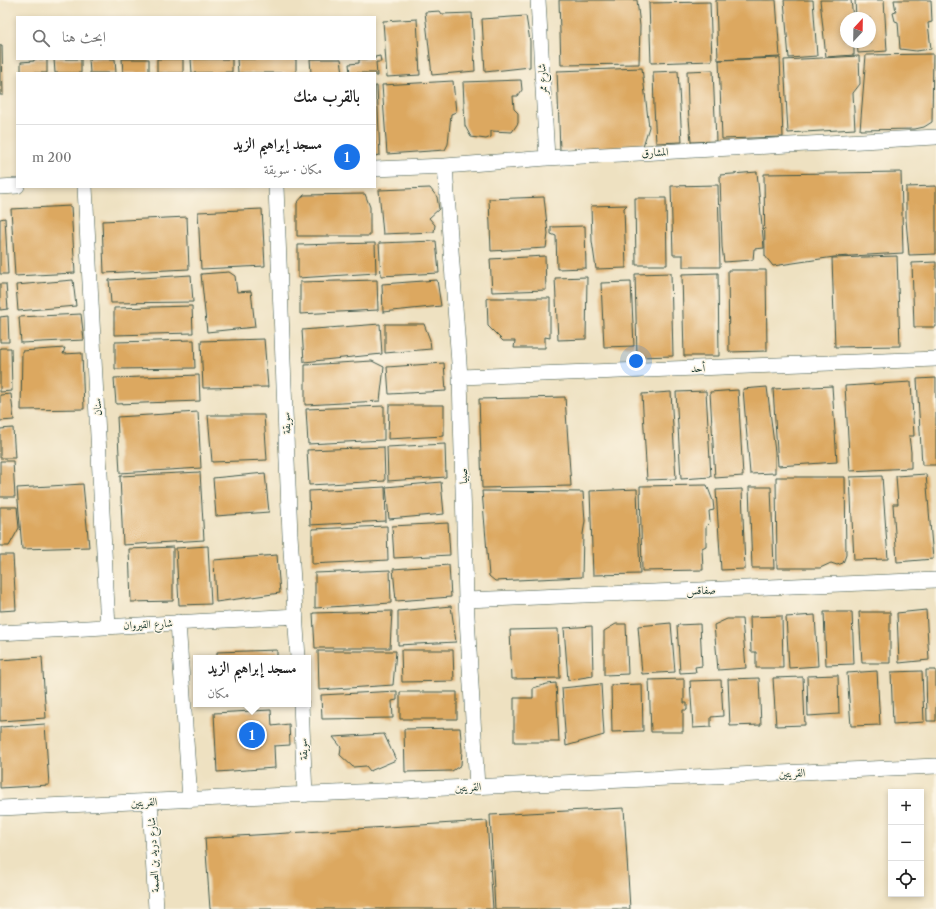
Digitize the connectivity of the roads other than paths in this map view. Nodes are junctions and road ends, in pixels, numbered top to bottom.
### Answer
1 (538, 0) edge
2 (936, 137) edge
3 (547, 158) junction
4 (445, 166) junction
5 (376, 169) edge
6 (16, 186) edge
7 (0, 187) edge
8 (85, 188) edge
9 (276, 188) edge
10 (936, 359) edge
11 (460, 377) junction
12 (936, 580) edge
13 (466, 600) junction
14 (296, 616) junction
15 (178, 622) junction
16 (108, 627) junction
17 (0, 633) edge
18 (298, 655) edge
19 (301, 707) edge
20 (936, 766) edge
21 (477, 787) junction
22 (305, 795) junction
23 (190, 800) junction
24 (150, 801) junction
25 (0, 808) edge
26 (156, 909) edge

1 - 3 street, شارع ممر
2 - 3 street, المشارق
3 - 4 street, المشارق
4 - 5 street, المشارق
4 - 11 street, صبيا
6 - 7 street
8 - 16 street, سنان
9 - 14 street, سويقة
10 - 11 street, أحد
11 - 13 street, صبيا
12 - 13 street, صفاقس
13 - 21 street, صبيا
14 - 15 street, شارع القيروان
14 - 18 street, سويقة
15 - 16 street, شارع القيروان
15 - 23 street
16 - 17 street, شارع القيروان
19 - 22 street, سويقة
20 - 21 street, القريتين
21 - 22 street, القريتين
22 - 23 street, القريتين
23 - 24 street, القريتين
24 - 25 street, القريتين
24 - 26 street, شارع دريد بن الصمة

